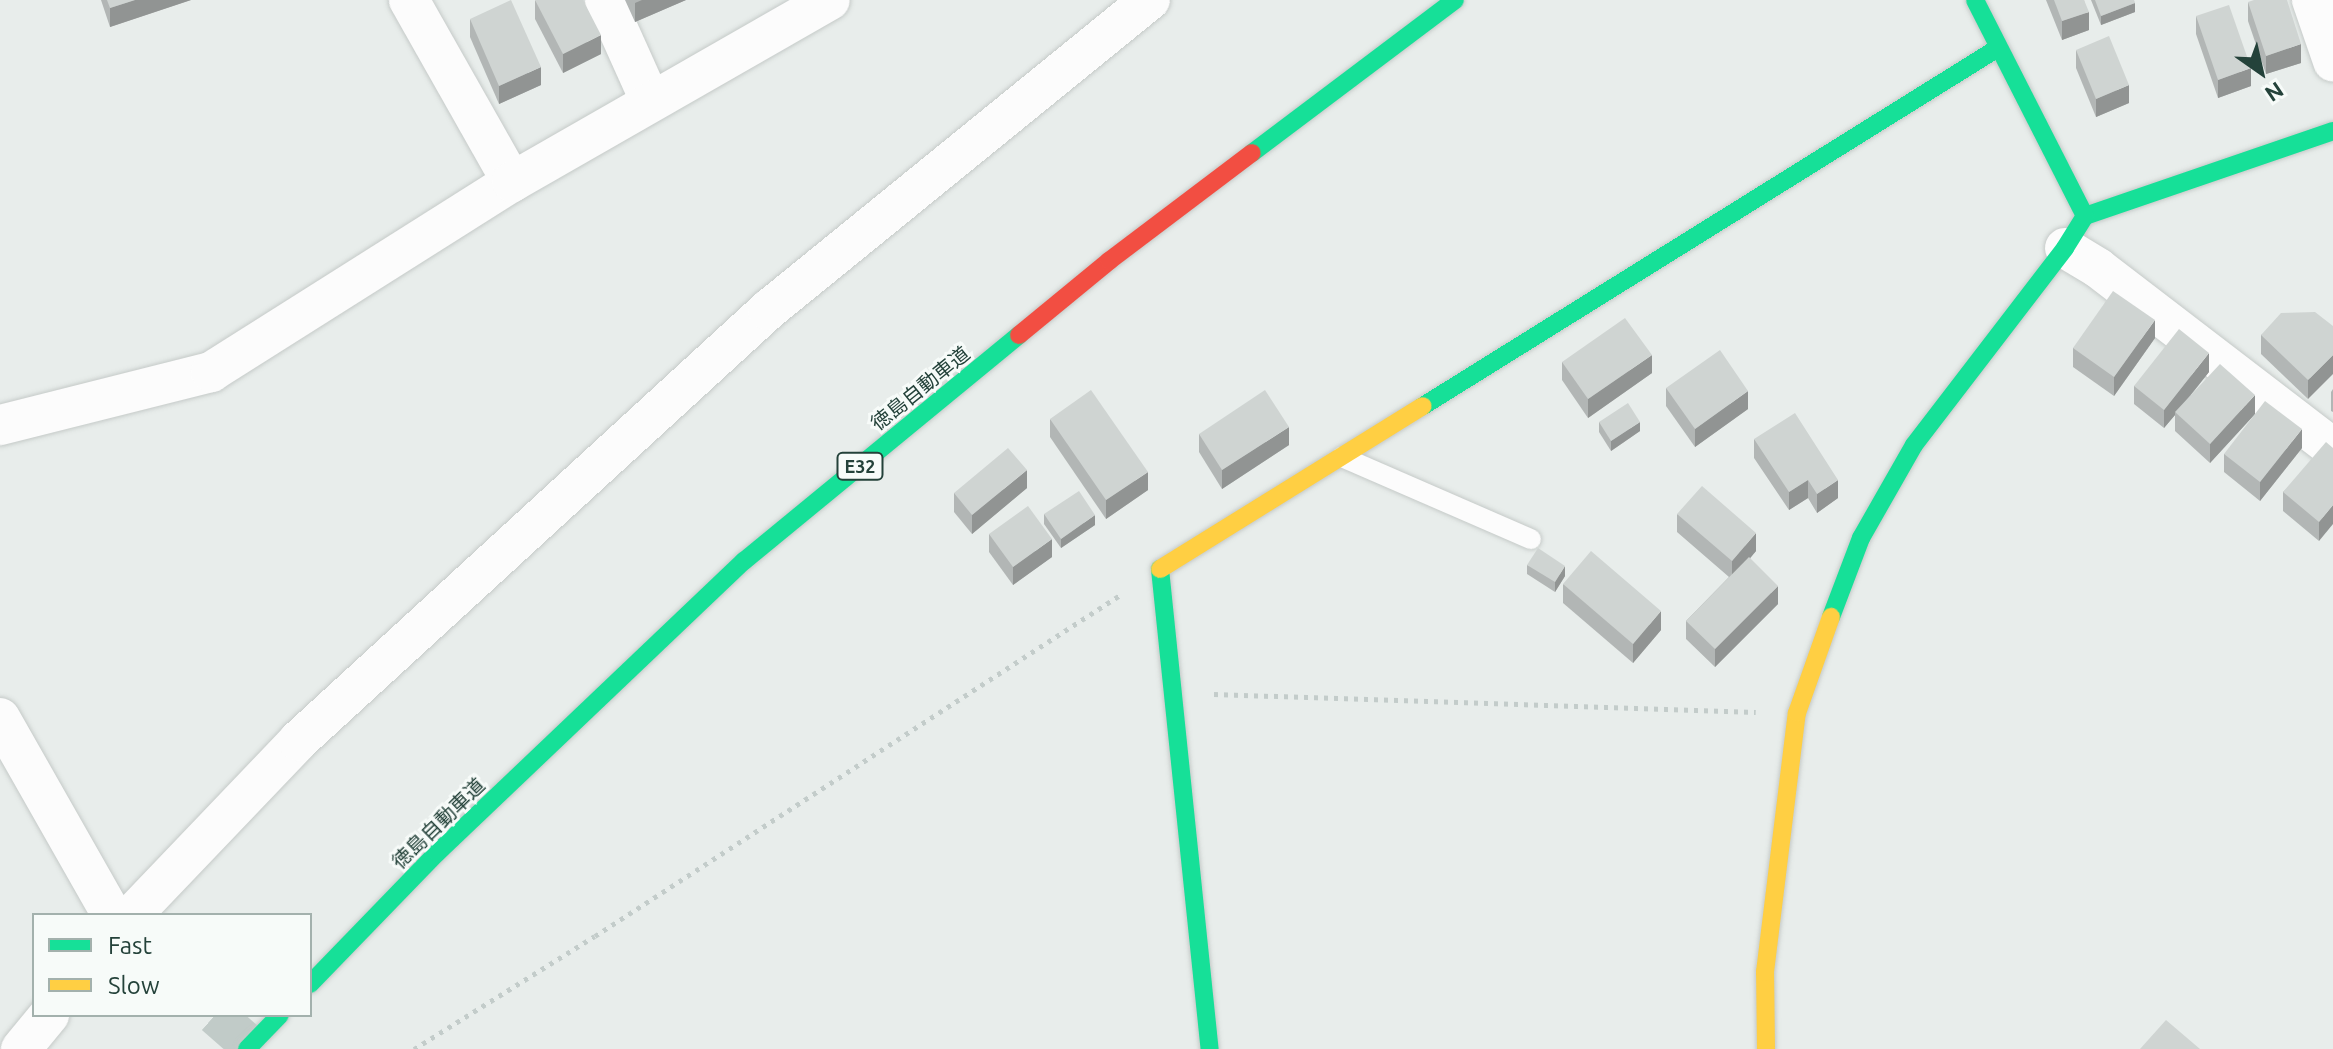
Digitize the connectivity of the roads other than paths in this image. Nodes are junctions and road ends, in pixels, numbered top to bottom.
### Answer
1 (409, 0) edge
2 (605, 0) edge
3 (830, 0) edge
4 (1150, 0) edge
5 (1455, 0) edge
6 (1975, 0) edge
7 (2312, 0) edge
8 (1998, 48) junction
9 (2333, 61) edge
10 (650, 100) junction
11 (2333, 131) edge
12 (512, 182) junction
13 (2075, 232) junction
14 (0, 425) edge
15 (2333, 448) edge
16 (1342, 457) junction
17 (1531, 539) dead end
18 (0, 718) edge
19 (111, 913) edge
20 (134, 913) edge
21 (312, 982) edge
22 (47, 1017) edge
23 (278, 1017) edge
24 (21, 1049) edge
25 (247, 1049) edge
26 (1210, 1049) edge
27 (1766, 1049) edge

1 - 12 street
2 - 10 street
3 - 10 street
4 - 20 street
5 - 21 main road, 徳島自動車道 / E32
6 - 8 main road
7 - 9 street
8 - 13 main road
8 - 16 main road
10 - 12 street
11 - 13 main road
12 - 14 street
13 - 15 street
13 - 27 main road
16 - 17 lane
16 - 26 main road
18 - 19 street
22 - 24 street
23 - 25 main road

